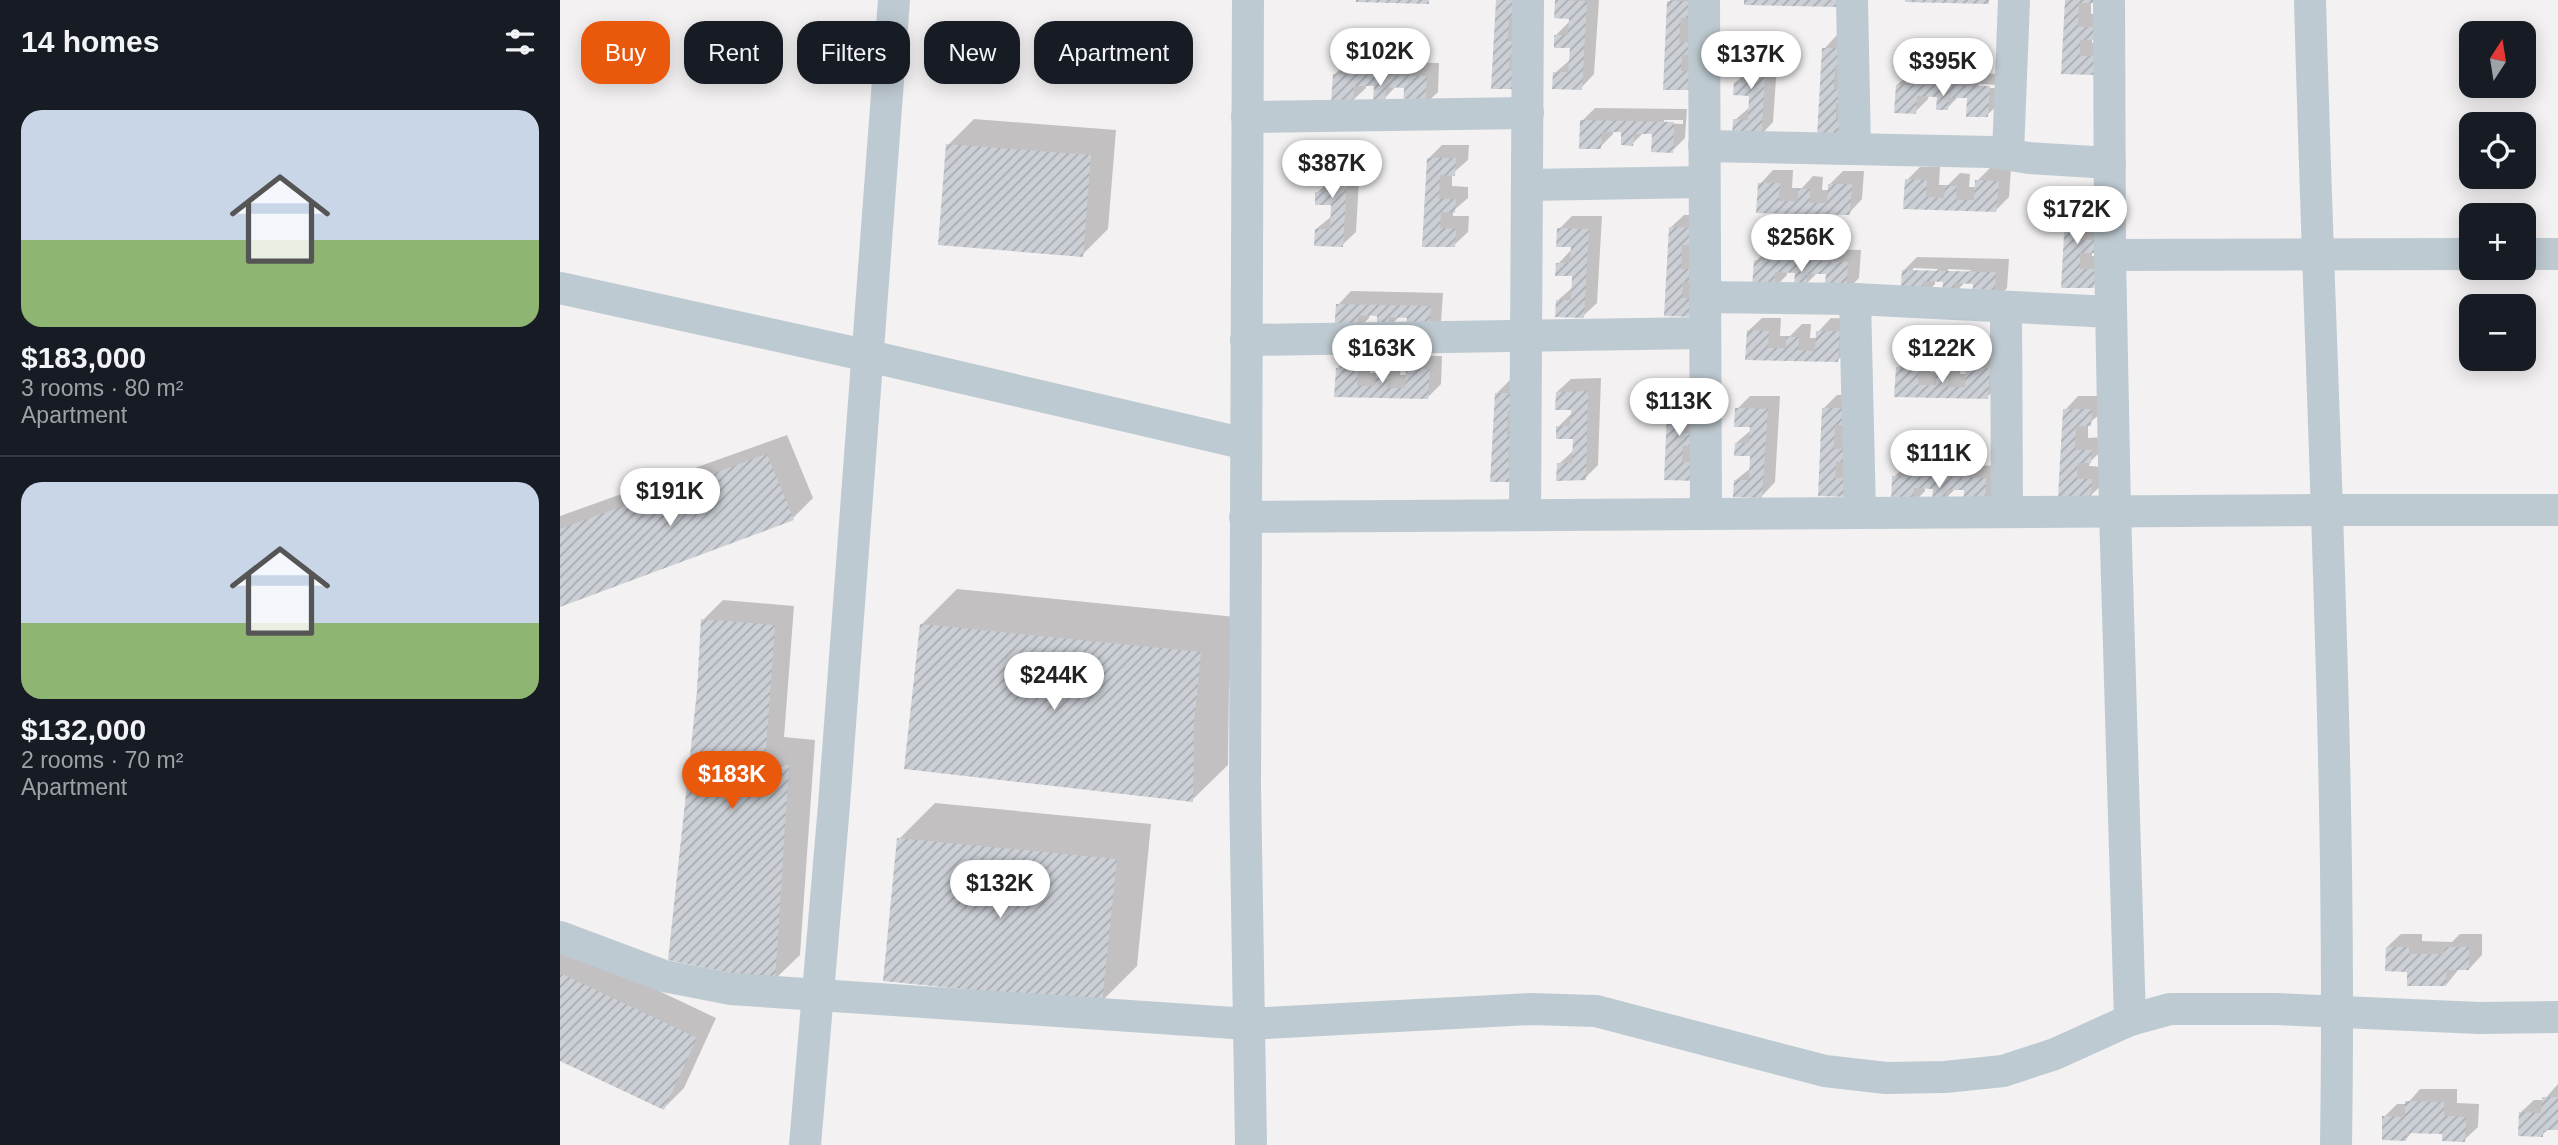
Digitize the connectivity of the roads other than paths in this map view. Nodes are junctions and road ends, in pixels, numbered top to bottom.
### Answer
1 (894, 0) edge
2 (1248, 0) edge
3 (1528, 0) edge
4 (1703, 0) edge
5 (1853, 0) edge
6 (2014, 0) edge
7 (2109, 0) edge
8 (2310, 0) edge
9 (1528, 113) junction
10 (1247, 117) junction
11 (1704, 146) junction
12 (1855, 148) junction
13 (2008, 155) junction
14 (2110, 163) junction
15 (1704, 182) junction
16 (1527, 185) junction
17 (2459, 254) edge
18 (2536, 254) edge
19 (2558, 254) edge
20 (2110, 255) junction
21 (2317, 255) junction
22 (560, 288) edge
23 (1705, 296) junction
24 (1855, 299) junction
25 (2006, 308) junction
26 (2111, 312) junction
27 (1705, 333) junction
28 (1525, 337) junction
29 (1246, 340) junction
30 (869, 356) junction
31 (1246, 444) junction
32 (2328, 510) junction
33 (2558, 510) edge
34 (2115, 511) junction
35 (2007, 512) junction
36 (1860, 513) junction
37 (1706, 514) junction
38 (1525, 515) junction
39 (1245, 517) junction
40 (560, 937) edge
41 (817, 994) junction
42 (2338, 1012) junction
43 (2558, 1017) edge
44 (2130, 1020) junction
45 (1248, 1024) junction
46 (805, 1145) edge
47 (1251, 1145) edge
48 (2336, 1145) edge

1 - 30 street
2 - 10 street
3 - 9 street
4 - 11 street
5 - 12 street
6 - 13 street
7 - 14 street
8 - 21 street
9 - 10 street
9 - 16 street
10 - 29 street
11 - 12 street
11 - 15 street
12 - 13 street
13 - 14 street
14 - 20 street
15 - 16 street
15 - 23 street
16 - 28 street
17 - 21 street
18 - 19 street
20 - 21 street
20 - 26 street
21 - 32 street
22 - 30 street
23 - 24 street
23 - 27 street
24 - 25 street
24 - 36 street
25 - 26 street
25 - 35 street
26 - 34 street
27 - 28 street
27 - 37 street
28 - 29 street
28 - 38 street
29 - 31 street
30 - 31 street
30 - 41 street
31 - 39 street
32 - 33 street
32 - 34 street
32 - 42 street
34 - 35 street
34 - 44 street
35 - 36 street
36 - 37 street
37 - 38 street
38 - 39 street
39 - 45 street
40 - 41 street
41 - 45 street
41 - 46 street
42 - 43 street
42 - 44 street
42 - 48 street
44 - 45 street
45 - 47 street

